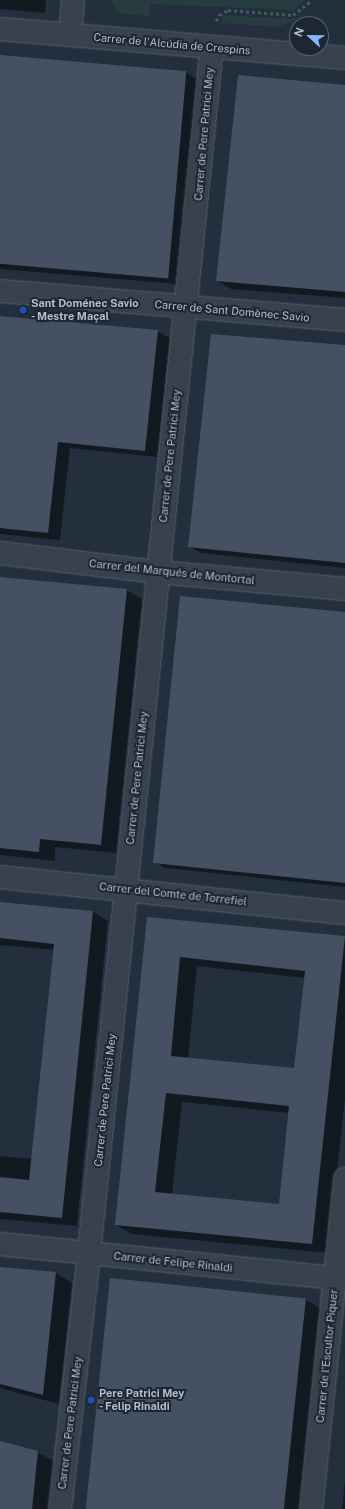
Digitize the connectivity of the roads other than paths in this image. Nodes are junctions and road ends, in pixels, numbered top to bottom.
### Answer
1 (73, 0) edge
2 (0, 29) edge
3 (70, 35) junction
4 (212, 47) junction
5 (345, 58) edge
6 (0, 291) edge
7 (187, 307) junction
8 (345, 320) edge
9 (0, 553) edge
10 (158, 572) junction
11 (345, 589) edge
12 (0, 877) edge
13 (126, 889) junction
14 (345, 913) edge
15 (345, 1179) edge
16 (0, 1244) edge
17 (90, 1253) junction
18 (340, 1279) edge
19 (60, 1509) edge
20 (311, 1509) edge

1 - 3 street
2 - 3 street, Carrer de l'Alcúdia de Crespins
3 - 4 street, Carrer de l'Alcúdia de Crespins
4 - 5 street, Carrer de l'Alcúdia de Crespins
4 - 7 street, Carrer de Pere Patrici Mey
6 - 7 street, Carrer de Sant Domènec Savio
7 - 8 street, Carrer de Sant Domènec Savio
7 - 10 street, Carrer de Pere Patrici Mey
9 - 10 street, Carrer del Marqués de Montortal
10 - 11 street, Carrer del Marqués de Montortal
10 - 13 street, Carrer de Pere Patrici Mey
12 - 13 street, Carrer del Comte de Torrefiel
13 - 14 street, Carrer del Comte de Torrefiel
13 - 17 street, Carrer de Pere Patrici Mey
15 - 18 street, Carrer de l'Escultor Piquer
16 - 17 street, Carrer de Felipe Rinaldi
17 - 18 street, Carrer de Felipe Rinaldi
17 - 19 street, Carrer de Pere Patrici Mey
18 - 20 street, Carrer de l'Escultor Piquer

